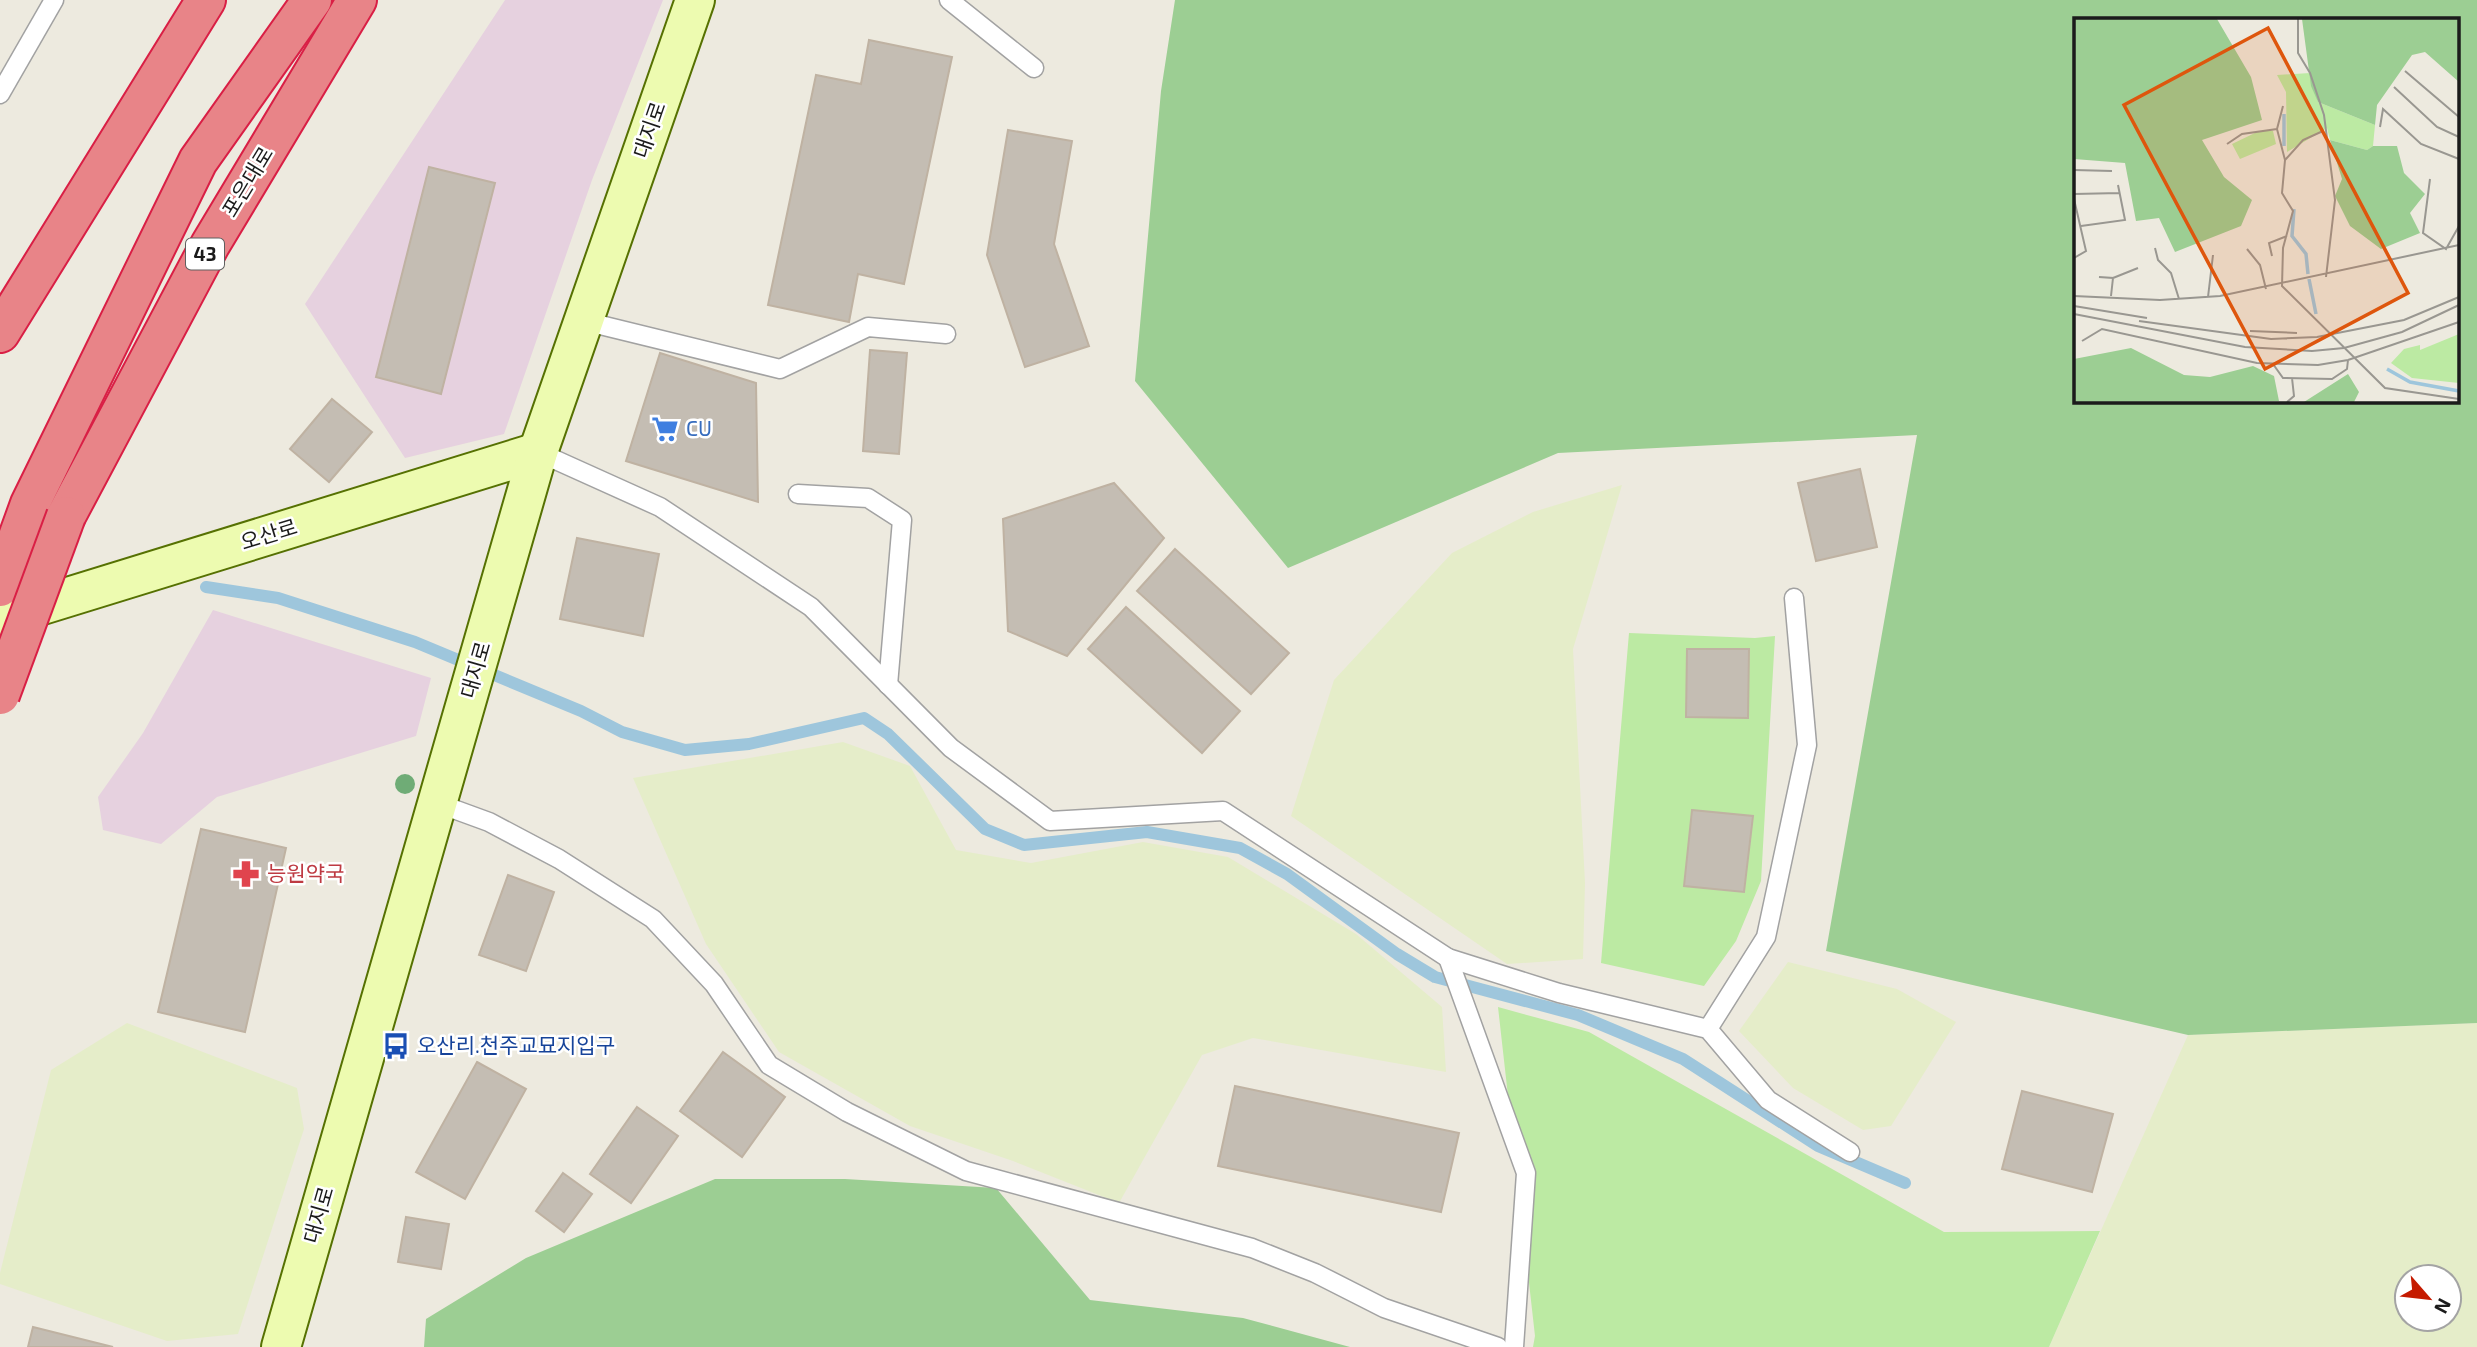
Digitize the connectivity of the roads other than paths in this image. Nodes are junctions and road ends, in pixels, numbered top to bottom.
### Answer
1 (54, 0) edge
2 (206, 0) edge
3 (312, 0) edge
4 (357, 0) edge
5 (695, 0) edge
6 (949, 0) edge
7 (1034, 68) dead end
8 (3, 85) edge
9 (584, 321) junction
10 (0, 333) edge
11 (946, 334) dead end
12 (538, 452) junction
13 (798, 494) dead end
14 (0, 587) edge
15 (1794, 598) dead end
16 (0, 618) edge
17 (888, 685) junction
18 (0, 695) edge
19 (438, 803) junction
20 (1449, 961) junction
21 (1708, 1029) junction
22 (1850, 1152) dead end
23 (281, 1347) edge
24 (1497, 1347) edge
25 (1514, 1347) edge

1 - 8 lane
2 - 10 highway
3 - 14 highway, 43
4 - 18 highway, 포은대로 / 43, bridge
5 - 9 main road, 대지로
6 - 7 lane
9 - 11 lane
9 - 12 main road, 대지로
12 - 16 main road, 오산로
12 - 17 lane
12 - 19 main road, 대지로
13 - 17 lane
15 - 21 lane
17 - 20 lane
19 - 23 main road, 대지로
19 - 24 lane
20 - 21 lane
20 - 25 lane
21 - 22 lane

